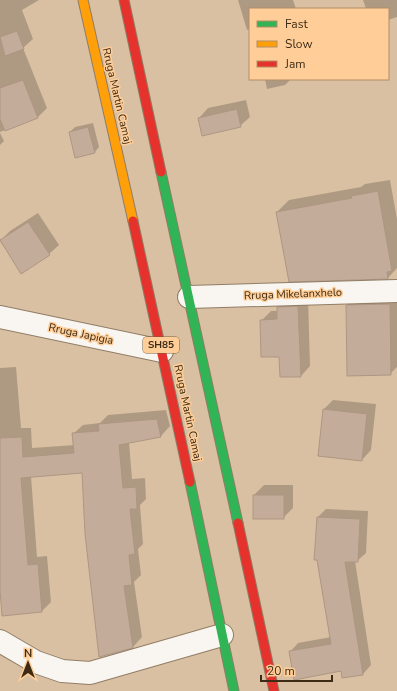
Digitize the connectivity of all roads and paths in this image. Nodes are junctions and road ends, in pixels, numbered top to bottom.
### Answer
1 (83, 0) edge
2 (124, 0) edge
3 (397, 291) edge
4 (189, 297) junction
5 (0, 317) edge
6 (162, 351) junction
7 (222, 635) junction
8 (0, 641) edge
9 (234, 691) edge
10 (274, 691) edge

1 - 6 highway, Rruga Martin Camaj / SH85
2 - 4 highway
3 - 4 street, Rruga Mikelanxhelo
4 - 10 highway
5 - 6 street, Rruga Japigia
6 - 7 highway, Rruga Martin Camaj / SH85
7 - 8 street
7 - 9 highway, Rruga Martin Camaj / SH85

